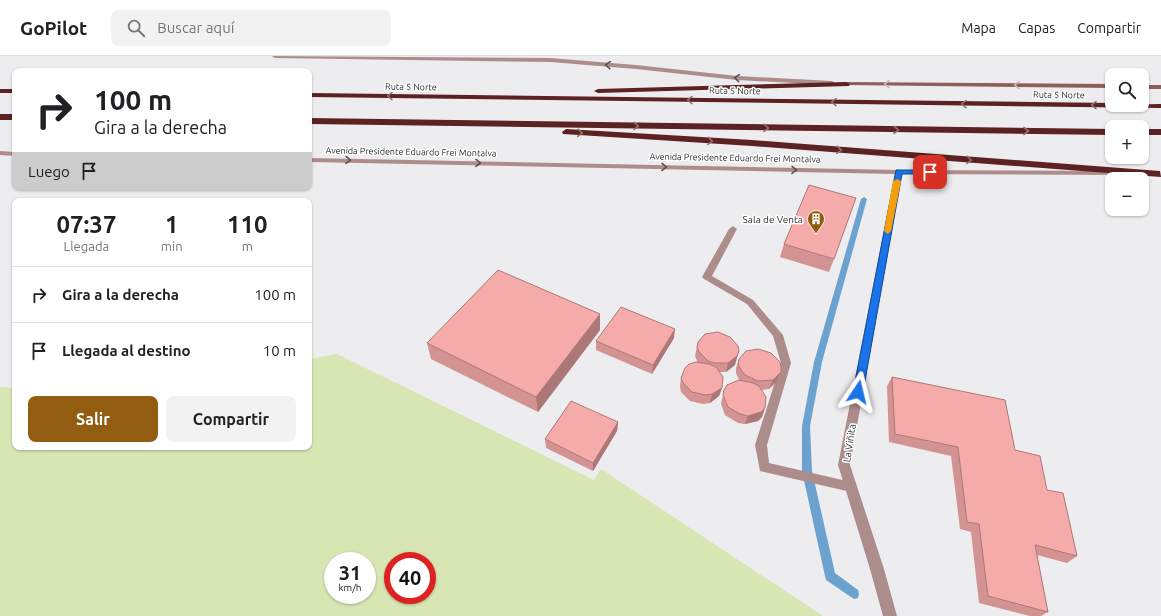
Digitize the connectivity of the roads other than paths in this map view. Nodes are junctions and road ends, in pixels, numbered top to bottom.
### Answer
1 (275, 56) edge
2 (846, 84) junction
3 (1105, 86) edge
4 (1149, 87) edge
5 (1161, 87) edge
6 (0, 91) edge
7 (12, 91) edge
8 (312, 95) edge
9 (429, 97) junction
10 (1161, 106) edge
11 (0, 117) edge
12 (12, 118) edge
13 (312, 121) edge
14 (401, 122) junction
15 (1105, 132) edge
16 (1149, 132) edge
17 (1161, 132) edge
18 (0, 153) edge
19 (12, 154) edge
20 (312, 160) edge
21 (899, 172) junction
22 (1161, 174) edge
23 (733, 229) dead end
24 (851, 487) junction
25 (890, 616) edge

2 -> 1 street
3 -> 2 main road
2 - 9 highway
4 - 5 main road
6 - 7 highway
9 -> 8 highway, Ruta 5 Norte
10 -> 9 highway, Ruta 5 Norte
11 - 12 highway
13 - 14 highway
14 -> 15 highway
14 -> 22 highway
16 - 17 highway
18 - 19 street
20 -> 21 street, Avenida Presidente Eduardo Frei Montalva
21 - 22 street, Avenida Presidente Eduardo Frei Montalva
21 - 24 street, La Viñita
23 - 24 street
24 - 25 street, La Viñita

